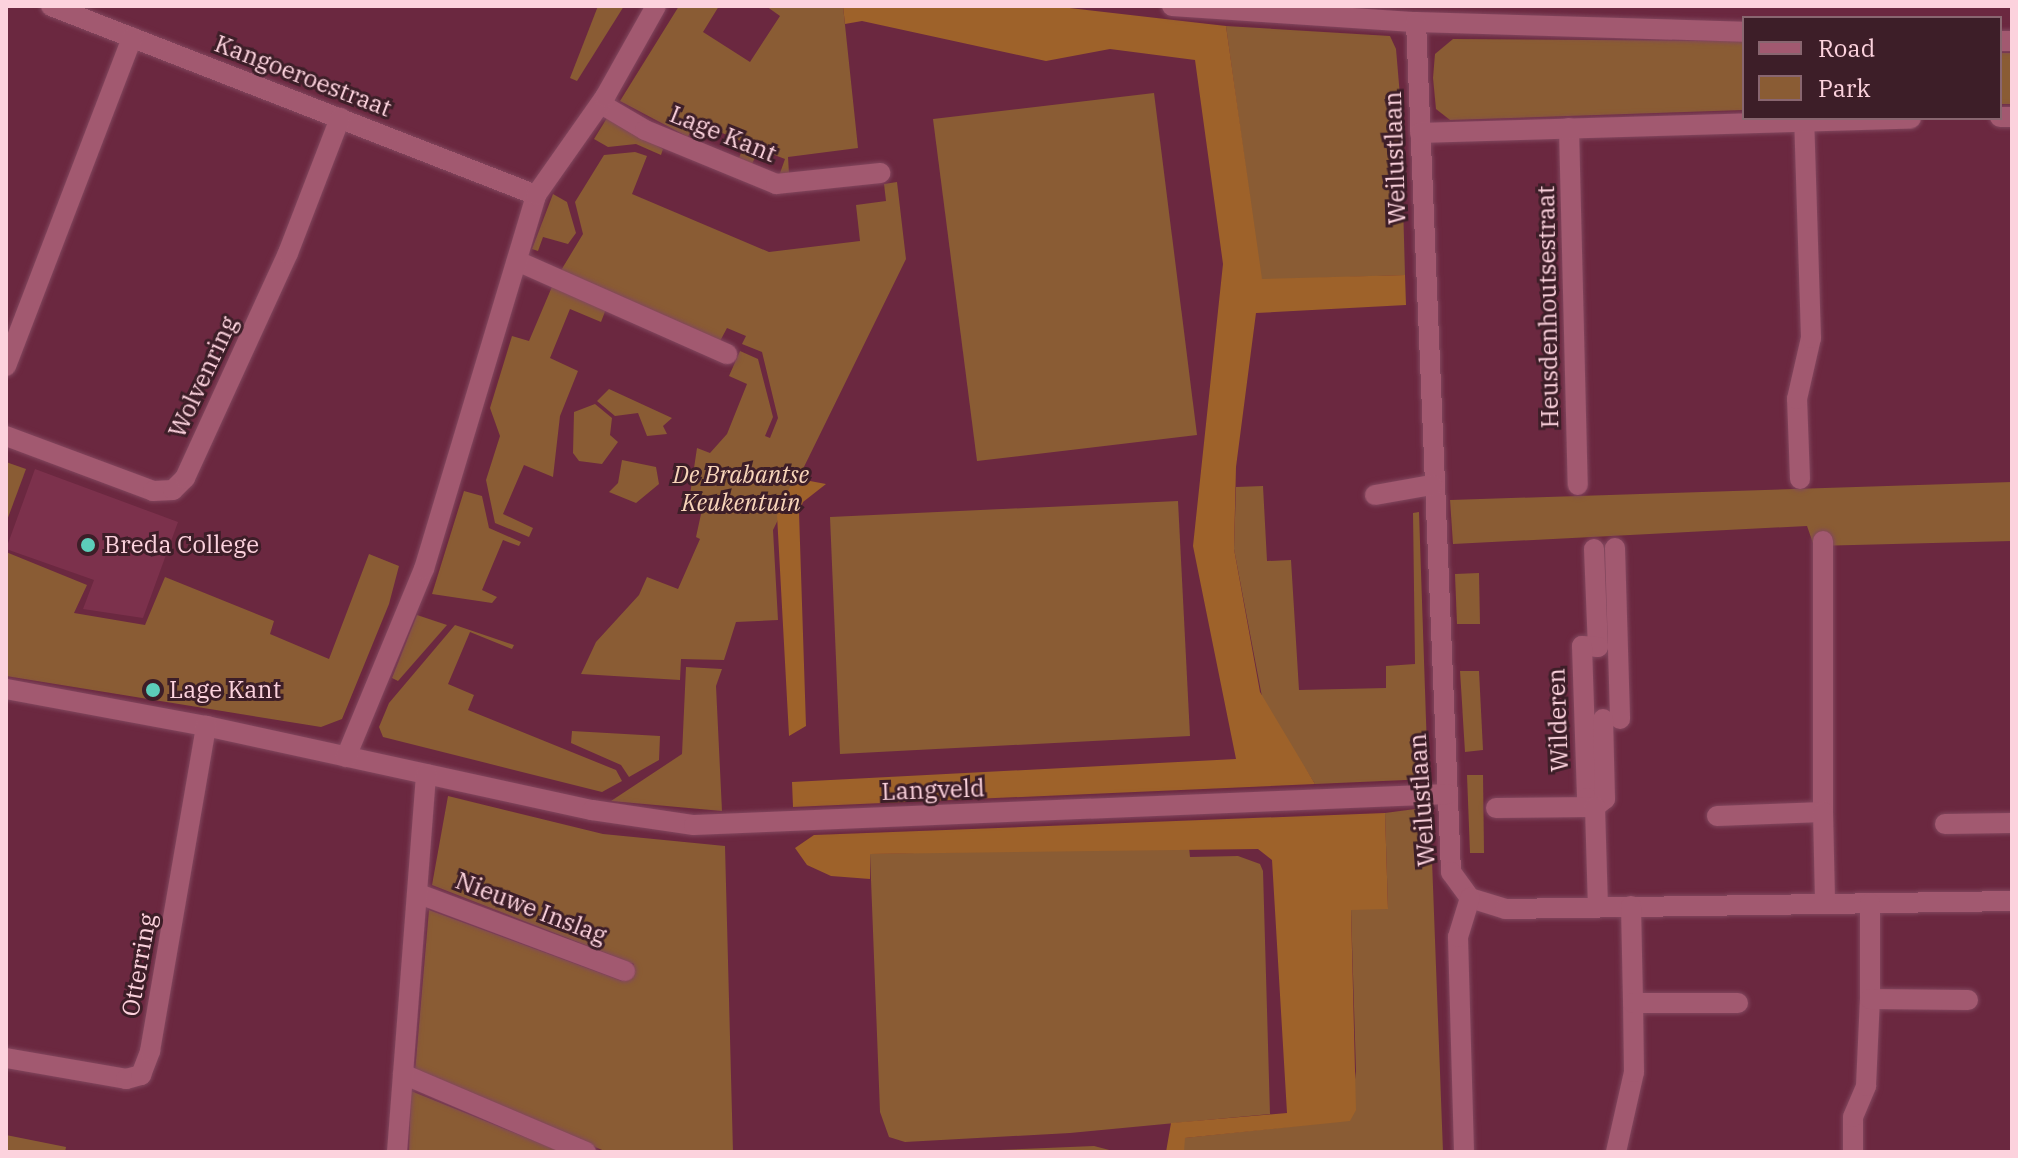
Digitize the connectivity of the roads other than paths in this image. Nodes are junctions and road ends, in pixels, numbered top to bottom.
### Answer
1 (51, 6) edge
2 (656, 6) edge
3 (1172, 6) edge
4 (1416, 22) junction
5 (1742, 32) edge
6 (132, 37) junction
7 (601, 104) junction
8 (340, 118) junction
9 (1840, 120) edge
10 (1804, 121) junction
11 (1569, 128) junction
12 (1420, 133) junction
13 (880, 173) dead end
14 (536, 195) junction
15 (517, 261) junction
16 (727, 354) dead end
17 (6, 366) edge
18 (6, 436) edge
19 (1800, 479) dead end
20 (1432, 485) junction
21 (1578, 485) dead end
22 (1375, 495) dead end
23 (1823, 541) dead end
24 (1615, 548) dead end
25 (1594, 549) dead end
26 (1608, 647) junction
27 (6, 689) edge
28 (206, 726) junction
29 (346, 757) junction
30 (426, 774) junction
31 (1447, 794) junction
32 (1595, 807) junction
33 (1496, 808) dead end
34 (1823, 812) junction
35 (1717, 816) dead end
36 (2012, 823) edge
37 (1945, 824) dead end
38 (419, 894) junction
39 (1470, 898) junction
40 (2012, 901) edge
41 (1825, 903) junction
42 (1870, 903) junction
43 (1631, 906) junction
44 (1598, 907) junction
45 (625, 971) dead end
46 (1870, 999) junction
47 (1968, 1000) dead end
48 (1633, 1003) junction
49 (1738, 1003) dead end
50 (6, 1058) edge
51 (403, 1074) junction
52 (397, 1152) edge
53 (586, 1152) edge
54 (1464, 1152) edge
55 (1616, 1152) edge
56 (1853, 1152) edge

1 - 6 street, Kangoeroestraat
2 - 7 street
3 - 4 street
4 - 5 street
4 - 12 street, Weilustlaan
6 - 8 street, Kangoeroestraat
6 - 17 street
7 - 13 street, Lage Kant
7 - 14 street
8 - 14 street, Kangoeroestraat
8 - 18 street, Wolvenring
9 - 10 street
10 - 11 street
10 - 19 street
11 - 12 street
11 - 21 street, Heusdenhoutsestraat
12 - 20 street, Weilustlaan
14 - 15 street
15 - 16 street
15 - 29 street
20 - 22 street
20 - 31 street, Weilustlaan
23 - 34 street
24 - 26 street
25 - 26 street, Wilderen
26 - 32 street
26 - 32 street, Wilderen
27 - 28 street
28 - 29 street
28 - 50 street, Otterring
29 - 30 street
30 - 31 street, Langveld
30 - 38 street, Nieuwe Inslag
31 - 39 street, Weilustlaan
32 - 33 street, Wilderen
32 - 44 street, Wilderen
34 - 35 street
34 - 41 street
36 - 37 street
38 - 45 street, Nieuwe Inslag
38 - 51 street, Nieuwe Inslag
39 - 44 street
39 - 54 street
40 - 42 street
41 - 42 street
41 - 43 street
42 - 46 street
43 - 44 street
43 - 48 street
46 - 47 street
46 - 56 street
48 - 49 street
48 - 55 street
51 - 52 street, Nieuwe Inslag
51 - 53 street

